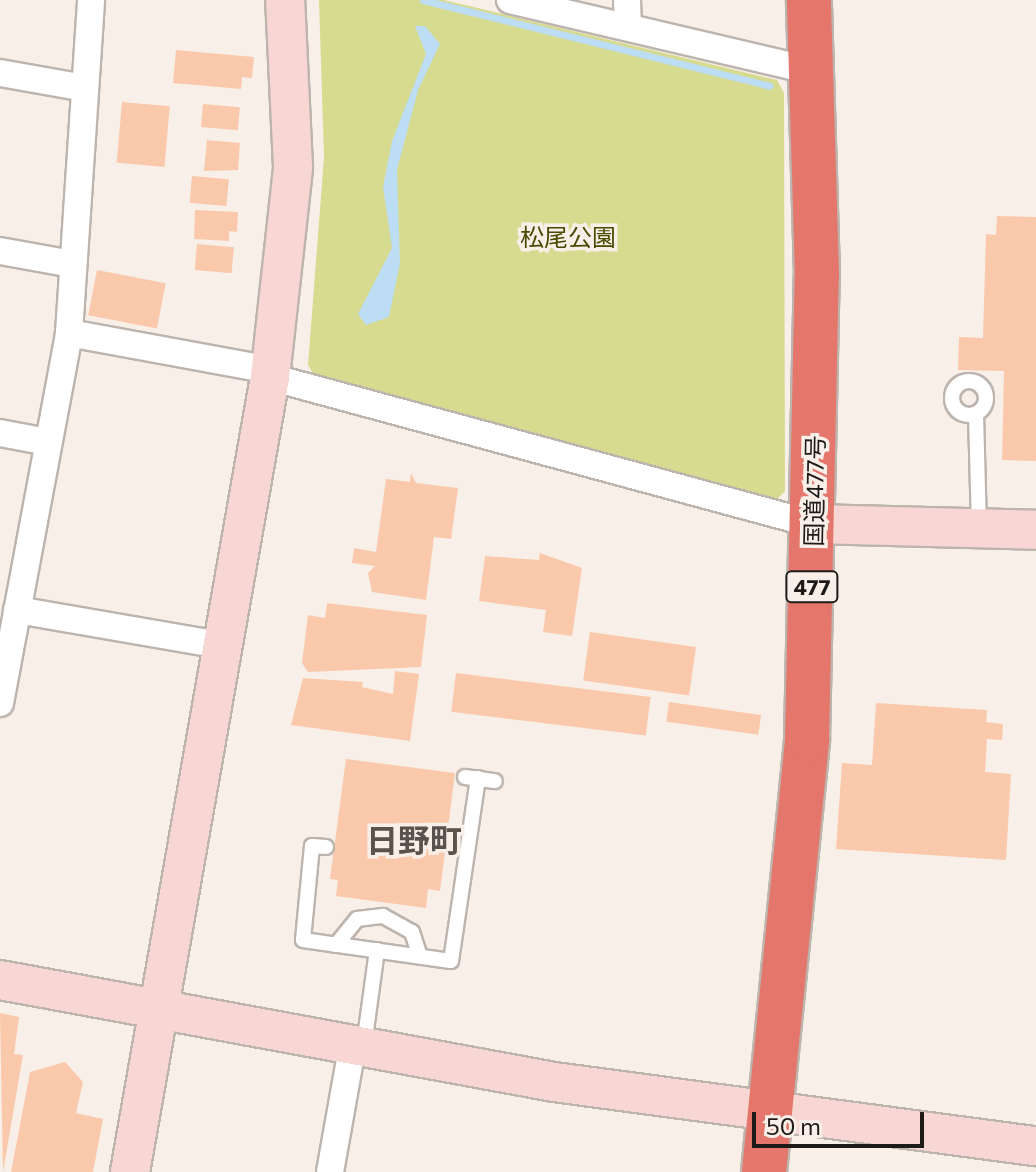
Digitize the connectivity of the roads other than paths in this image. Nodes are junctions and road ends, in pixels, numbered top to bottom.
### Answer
1 (91, 0) edge
2 (285, 0) edge
3 (510, 0) edge
4 (809, 0) edge
5 (627, 12) edge
6 (813, 71) junction
7 (0, 73) edge
8 (85, 88) junction
9 (0, 251) edge
10 (72, 264) junction
11 (69, 333) junction
12 (271, 374) junction
13 (976, 414) dead end
14 (0, 433) edge
15 (48, 442) junction
16 (813, 524) junction
17 (979, 527) junction
18 (1036, 530) edge
19 (17, 610) junction
20 (226, 646) junction
21 (0, 703) edge
22 (495, 781) dead end
23 (326, 847) dead end
24 (336, 945) junction
25 (377, 950) junction
26 (420, 956) junction
27 (0, 980) edge
28 (161, 1008) junction
29 (358, 1044) junction
30 (772, 1115) junction
31 (1036, 1146) edge
32 (130, 1172) edge
33 (330, 1172) edge
34 (764, 1172) edge

1 - 8 street
2 - 12 street
3 - 5 street
4 - 6 highway, 国道477号 / 477
5 - 6 street
6 - 16 highway, 国道477号 / 477
7 - 8 street
8 - 10 street
9 - 10 street
10 - 11 street
11 - 12 street
11 - 15 street
12 - 16 street
12 - 20 street
13 - 17 lane
14 - 15 street
15 - 19 street
16 - 17 street
16 - 30 highway, 国道477号 / 477
17 - 18 street
19 - 20 street
19 - 21 street
20 - 28 street
22 - 26 lane
23 - 24 lane
24 - 25 lane
24 - 26 lane
25 - 26 lane
25 - 29 lane
27 - 28 street
28 - 29 street
28 - 32 street
29 - 30 street
29 - 33 street
30 - 31 street
30 - 34 highway, 国道477号 / 477

